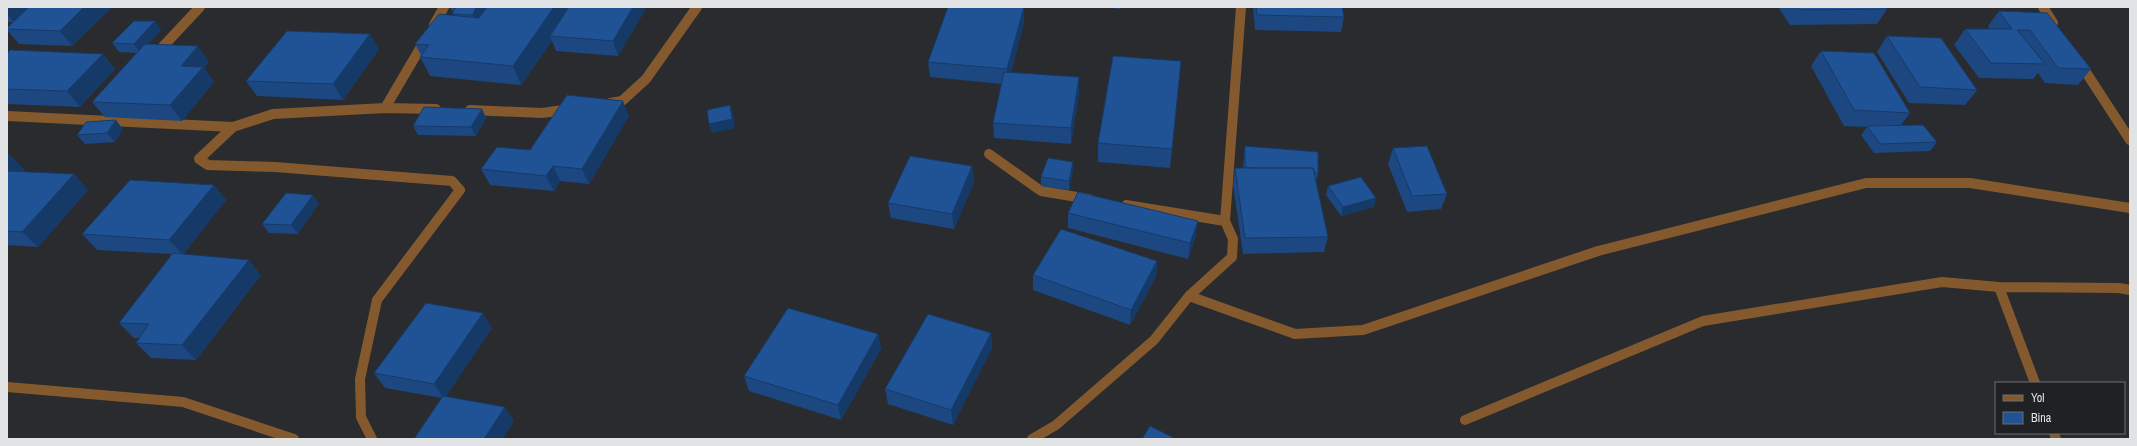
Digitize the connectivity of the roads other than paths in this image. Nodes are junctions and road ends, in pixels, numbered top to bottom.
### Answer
1 (200, 7) edge
2 (444, 7) edge
3 (697, 7) edge
4 (1241, 7) edge
5 (2043, 7) edge
6 (2060, 34) edge
7 (2073, 54) edge
8 (146, 64) edge
9 (600, 105) edge
10 (385, 108) junction
11 (578, 108) edge
12 (102, 110) edge
13 (448, 110) edge
14 (463, 110) edge
15 (7, 116) edge
16 (92, 122) junction
17 (233, 127) junction
18 (2130, 140) edge
19 (989, 154) dead end
20 (1102, 201) edge
21 (1118, 203) edge
22 (2130, 208) edge
23 (1225, 221) junction
24 (1999, 287) junction
25 (2130, 290) edge
26 (1189, 296) junction
27 (2035, 382) edge
28 (7, 387) edge
29 (1465, 420) dead end
30 (294, 439) edge
31 (372, 439) edge
32 (1032, 439) edge

1 - 8 street
2 - 10 street
3 - 9 street
4 - 23 street
5 - 6 street
7 - 18 street
10 - 13 street
10 - 17 street
11 - 14 street
12 - 16 street
15 - 16 street
16 - 17 street
17 - 31 street
19 - 20 street
21 - 23 street
22 - 26 street
23 - 26 street
24 - 25 street
24 - 27 street
24 - 29 street
26 - 32 street
28 - 30 street

